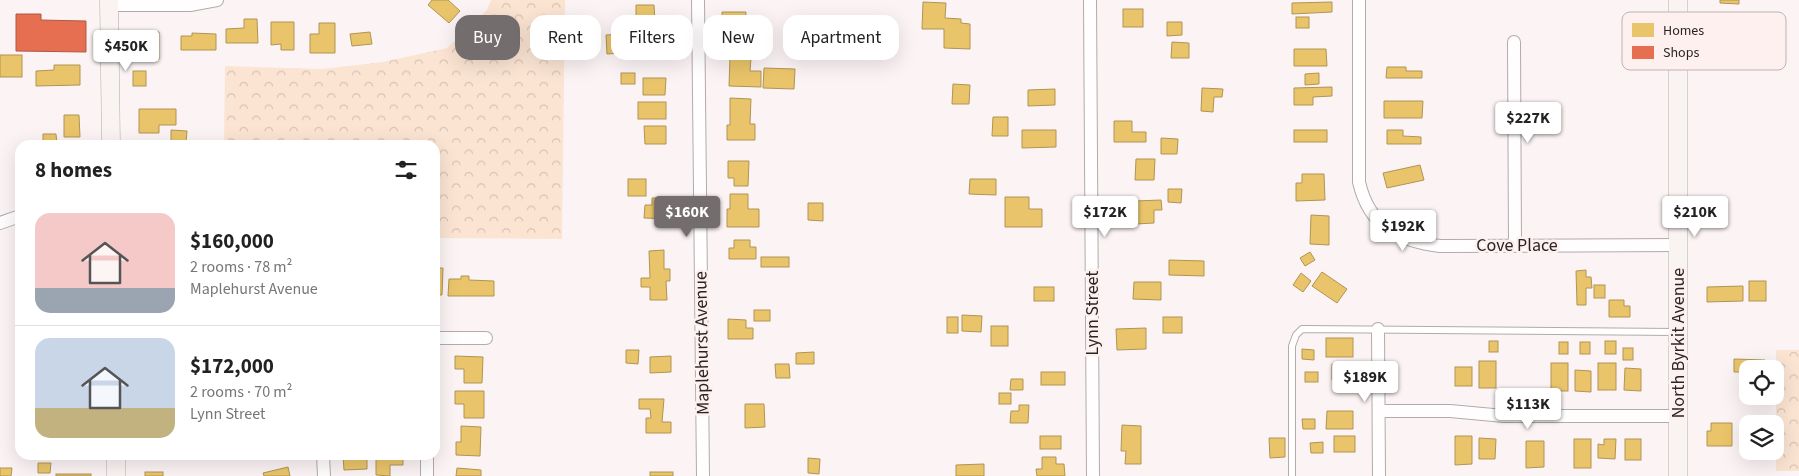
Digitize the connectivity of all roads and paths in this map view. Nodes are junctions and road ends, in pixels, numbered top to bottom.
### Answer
1 (217, 0) edge
2 (698, 0) edge
3 (1090, 0) edge
4 (1359, 0) edge
5 (109, 3) edge
6 (1514, 42) dead end
7 (1678, 70) edge
8 (111, 140) edge
9 (15, 218) edge
10 (0, 223) edge
11 (1515, 245) junction
12 (1679, 245) junction
13 (1378, 329) junction
14 (1678, 332) junction
15 (440, 338) edge
16 (486, 338) dead end
17 (1379, 412) junction
18 (1678, 416) junction
19 (116, 460) edge
20 (323, 460) edge
21 (427, 460) edge
22 (116, 476) edge
23 (324, 476) edge
24 (427, 476) edge
25 (703, 476) edge
26 (1093, 476) edge
27 (1292, 476) edge
28 (1379, 476) edge
29 (1678, 476) edge

1 - 5 street
2 - 25 street, Maplehurst Avenue
3 - 26 street, Lynn Street
4 - 11 street, Cove Place
5 - 8 street
6 - 11 street
7 - 12 street, North Byrkit Avenue
9 - 10 street
11 - 12 street, Cove Place
12 - 14 street, North Byrkit Avenue
13 - 14 lane
13 - 17 street
13 - 27 lane
14 - 18 street, North Byrkit Avenue
15 - 16 street
17 - 18 street
17 - 28 street
18 - 29 street, North Byrkit Avenue
19 - 22 street
20 - 23 street
21 - 24 street

